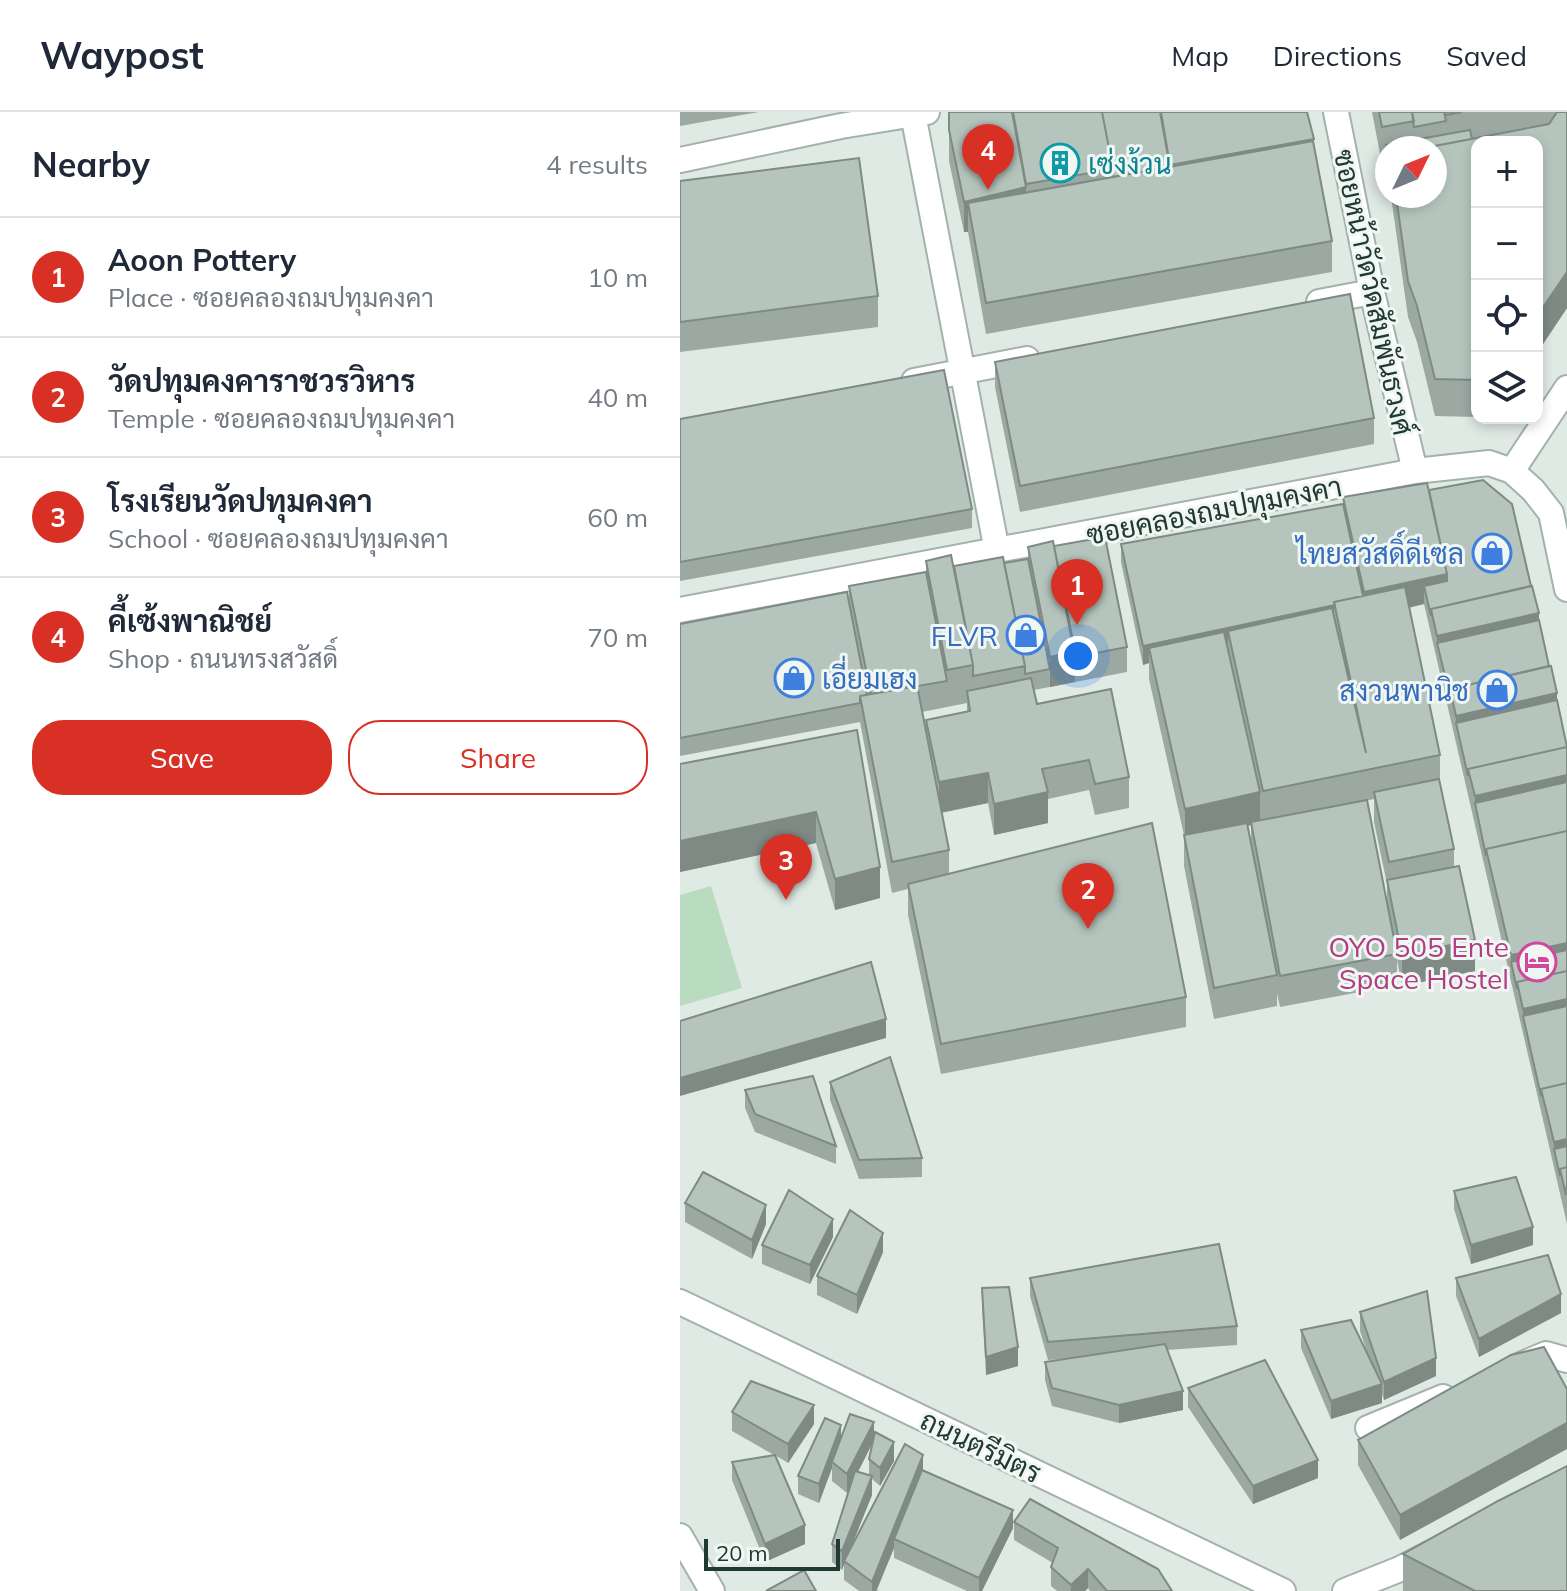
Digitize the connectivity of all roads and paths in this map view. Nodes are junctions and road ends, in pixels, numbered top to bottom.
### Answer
1 (1336, 112) edge
2 (920, 113) edge
3 (840, 119) edge
4 (680, 160) edge
5 (1372, 292) junction
6 (1302, 306) edge
7 (1054, 354) edge
8 (961, 372) junction
9 (899, 384) edge
10 (1567, 388) edge
11 (1415, 471) junction
12 (1512, 471) junction
13 (997, 551) junction
14 (1567, 589) edge
15 (680, 610) edge
16 (680, 1302) edge
17 (1567, 1360) edge
18 (1491, 1377) edge
19 (1464, 1388) edge
20 (1368, 1428) dead end
21 (680, 1536) edge
22 (1456, 1540) edge
23 (710, 1590) edge
24 (1283, 1591) edge
25 (1345, 1591) edge

1 - 5 street, ซอยหน้าวัดวัดสัมพันธวงศ์
2 - 3 street
2 - 8 street
3 - 4 street
5 - 6 street
5 - 11 street, ซอยหน้าวัดวัดสัมพันธวงศ์
7 - 8 street
8 - 9 street
8 - 13 street
10 - 12 street
11 - 12 street, ซอยคลองถมปทุมคงคา
11 - 13 street, ซอยคลองถมปทุมคงคา
12 - 14 street
13 - 15 street, ซอยคลองถมปทุมคงคา
16 - 24 street, ถนนตรีมิตร
17 - 18 street
19 - 20 street
21 - 23 street
22 - 25 street

